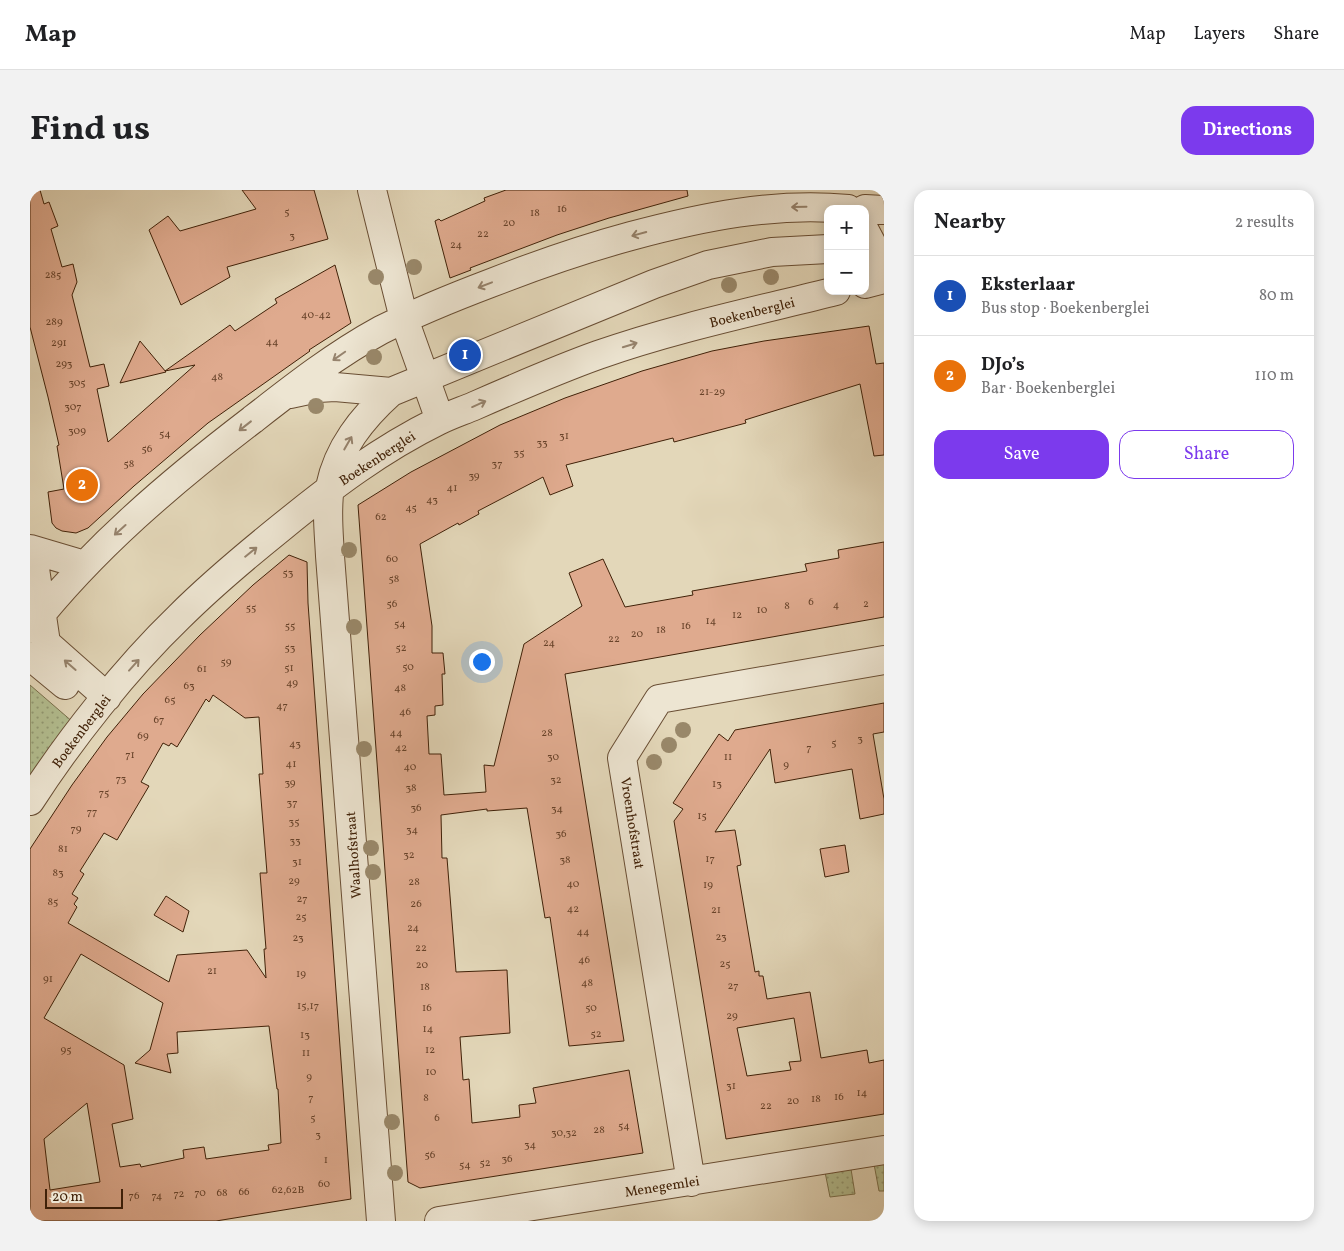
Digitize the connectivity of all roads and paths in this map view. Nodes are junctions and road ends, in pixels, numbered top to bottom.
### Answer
1 (372, 190) edge
2 (846, 190) edge
3 (852, 205) edge
4 (824, 207) edge
5 (869, 210) edge
6 (884, 210) edge
7 (824, 249) edge
8 (884, 279) edge
9 (869, 283) edge
10 (824, 294) edge
11 (404, 319) junction
12 (425, 379) junction
13 (391, 392) junction
14 (283, 396) junction
15 (440, 420) junction
16 (330, 488) junction
17 (30, 549) edge
18 (30, 557) edge
19 (84, 565) junction
20 (36, 622) edge
21 (30, 656) edge
22 (884, 660) edge
23 (101, 704) junction
24 (30, 801) edge
25 (884, 1150) edge
26 (691, 1182) junction
27 (381, 1221) edge
28 (439, 1221) edge

1 - 11 street
2 - 3 street
4 -> 11 street
5 - 6 street
7 - 12 street
8 - 9 street
15 -> 10 street, Boekenberglei
11 - 12 street
11 -> 14 street
12 - 13 street
12 - 15 street
13 - 14 street
16 -> 13 street, Waalhofstraat
14 -> 19 street
15 - 16 street, Boekenberglei
23 -> 16 street, Boekenberglei
16 - 27 street, Waalhofstraat
17 - 19 street
18 - 20 street
19 - 20 street
23 -> 20 street
21 - 23 street
22 - 26 street, Vroenhofstraat
23 - 24 street, Boekenberglei
25 - 26 street, Menegemlei
26 - 28 street, Menegemlei

